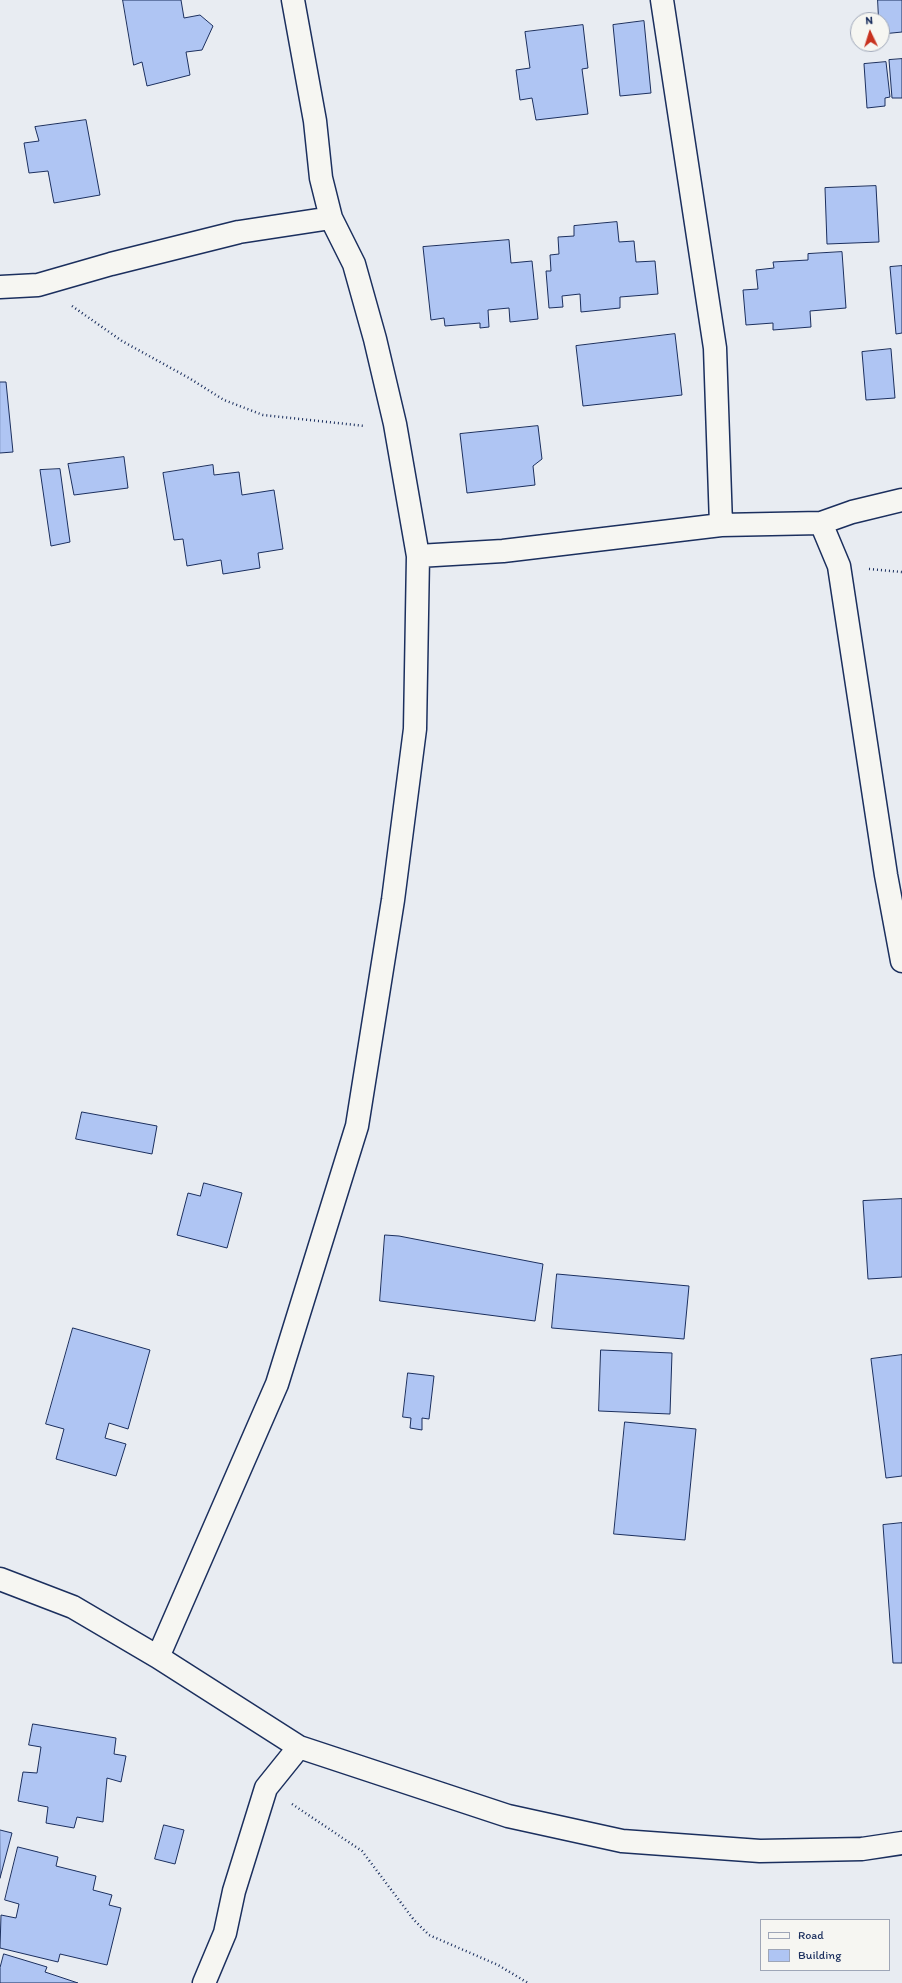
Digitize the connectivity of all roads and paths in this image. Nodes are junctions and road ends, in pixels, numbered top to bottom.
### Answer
1 (293, 0) edge
2 (662, 0) edge
3 (331, 218) junction
4 (38, 285) junction
5 (0, 287) edge
6 (395, 424) junction
7 (902, 500) edge
8 (821, 524) junction
9 (721, 525) junction
10 (418, 556) junction
11 (902, 960) edge
12 (0, 1579) edge
13 (158, 1657) junction
14 (299, 1746) junction
15 (266, 1788) junction
16 (902, 1843) edge
17 (204, 1983) edge
18 (528, 1983) edge

1 - 3 street
2 - 9 street
3 - 4 street
3 - 6 street
4 - 5 street
4 - 6 path
6 - 10 street
7 - 8 street
8 - 9 street
8 - 11 street
9 - 10 street
10 - 13 street
12 - 13 street
13 - 14 street
14 - 15 street
14 - 16 street
15 - 17 street
15 - 18 path

